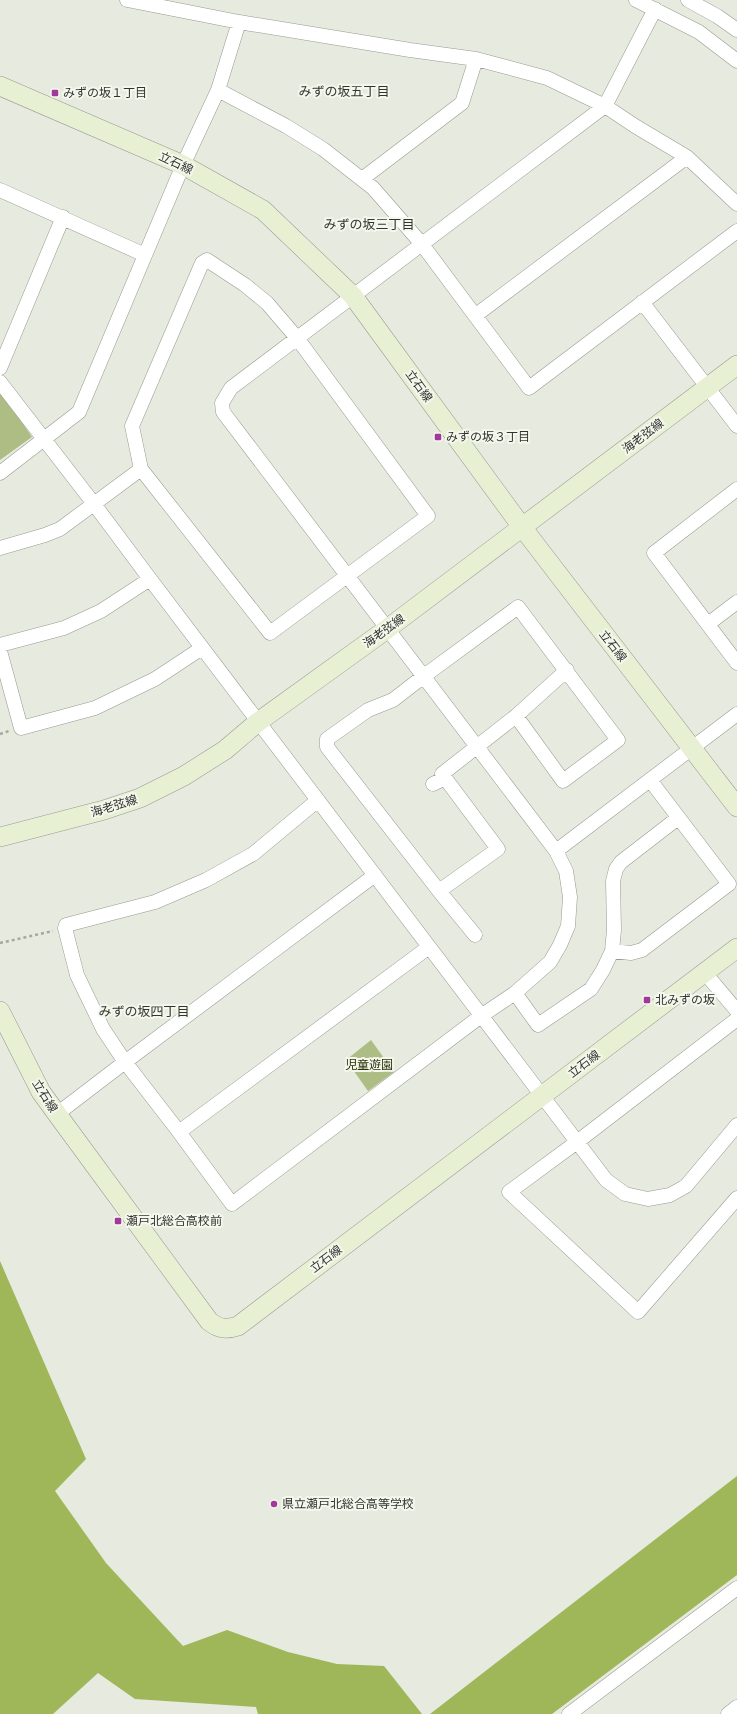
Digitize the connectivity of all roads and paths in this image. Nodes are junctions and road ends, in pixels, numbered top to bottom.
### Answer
1 (127, 0) edge
2 (636, 0) edge
3 (688, 0) edge
4 (655, 9) junction
5 (239, 22) junction
6 (737, 30) edge
7 (476, 59) junction
8 (737, 61) edge
9 (0, 86) edge
10 (218, 90) junction
11 (605, 106) junction
12 (687, 157) junction
13 (183, 165) junction
14 (362, 179) junction
15 (0, 190) edge
16 (737, 204) edge
17 (62, 217) junction
18 (737, 230) edge
19 (421, 243) junction
20 (145, 254) junction
21 (353, 296) junction
22 (642, 302) junction
23 (476, 316) junction
24 (297, 338) junction
25 (737, 365) edge
26 (0, 368) edge
27 (0, 382) edge
28 (707, 387) junction
29 (737, 426) edge
30 (44, 439) junction
31 (141, 469) junction
32 (0, 473) edge
33 (737, 489) edge
34 (94, 504) junction
35 (522, 527) junction
36 (0, 548) edge
37 (348, 575) junction
38 (150, 580) junction
39 (737, 602) edge
40 (708, 624) junction
41 (387, 629) junction
42 (0, 645) edge
43 (202, 648) junction
44 (0, 651) edge
45 (737, 663) edge
46 (567, 670) junction
47 (424, 676) junction
48 (737, 714) edge
49 (516, 716) junction
50 (258, 722) junction
51 (478, 746) junction
52 (693, 749) junction
53 (650, 780) junction
54 (318, 800) junction
55 (737, 807) edge
56 (678, 818) junction
57 (0, 837) edge
58 (556, 851) junction
59 (375, 875) junction
60 (438, 891) junction
61 (65, 928) junction
62 (475, 935) dead end
63 (0, 943) edge
64 (429, 947) junction
65 (737, 948) edge
66 (612, 951) junction
67 (705, 973) junction
68 (515, 993) junction
69 (737, 1011) edge
70 (0, 1012) edge
71 (481, 1016) junction
72 (737, 1019) edge
73 (124, 1062) junction
74 (541, 1096) junction
75 (57, 1114) junction
76 (737, 1124) edge
77 (180, 1132) junction
78 (577, 1142) junction
79 (737, 1198) edge
80 (737, 1588) edge
81 (737, 1707) edge
82 (569, 1714) edge
83 (728, 1714) edge

1 - 5 street
2 - 4 street
3 - 6 street
4 - 8 street
4 - 11 street
5 - 7 street
5 - 10 street
7 - 11 street
7 - 14 street
9 - 13 street, 立石線
10 - 13 street
10 - 14 street
11 - 12 street
11 - 19 street
12 - 16 street
12 - 23 street
13 - 20 street
13 - 21 street, 立石線
14 - 19 street
15 - 17 street
17 - 20 street
17 - 26 street
18 - 22 street
19 - 21 street
19 - 23 street
20 - 30 street
21 - 24 street
21 - 35 street, 立石線
22 - 23 street
22 - 28 street
24 - 31 street
24 - 37 street
24 - 37 street
25 - 28 street, 海老弦線
27 - 30 street
28 - 29 street
28 - 35 street, 海老弦線
30 - 32 street
30 - 34 street
31 - 34 street
31 - 37 street
33 - 40 street
34 - 36 street
34 - 38 street
35 - 41 street, 海老弦線
35 - 52 street, 立石線
37 - 41 street
38 - 42 street
38 - 43 street
39 - 40 street
40 - 45 street
41 - 47 street
41 - 50 street, 海老弦線
43 - 44 street
43 - 50 street
46 - 47 street
46 - 49 street
46 - 49 street
47 - 51 street
47 - 60 street
48 - 52 street
49 - 51 street
50 - 54 street
50 - 57 street, 海老弦線
51 - 58 street
51 - 60 street
52 - 53 street
52 - 55 street, 立石線
53 - 56 street
53 - 58 street
54 - 59 street
54 - 61 street
56 - 66 street
56 - 66 street
58 - 68 street
59 - 64 street
59 - 73 street
60 - 62 street
61 - 63 path
61 - 73 street
64 - 71 street
64 - 77 street
65 - 67 street, 立石線
66 - 68 street
67 - 69 street
67 - 74 street, 立石線
68 - 71 street
70 - 75 street, 立石線
71 - 74 street
71 - 77 street
72 - 78 street
73 - 75 street
73 - 77 street
74 - 75 street, 立石線
74 - 78 street
76 - 78 street
78 - 79 street
80 - 82 street
81 - 83 street

